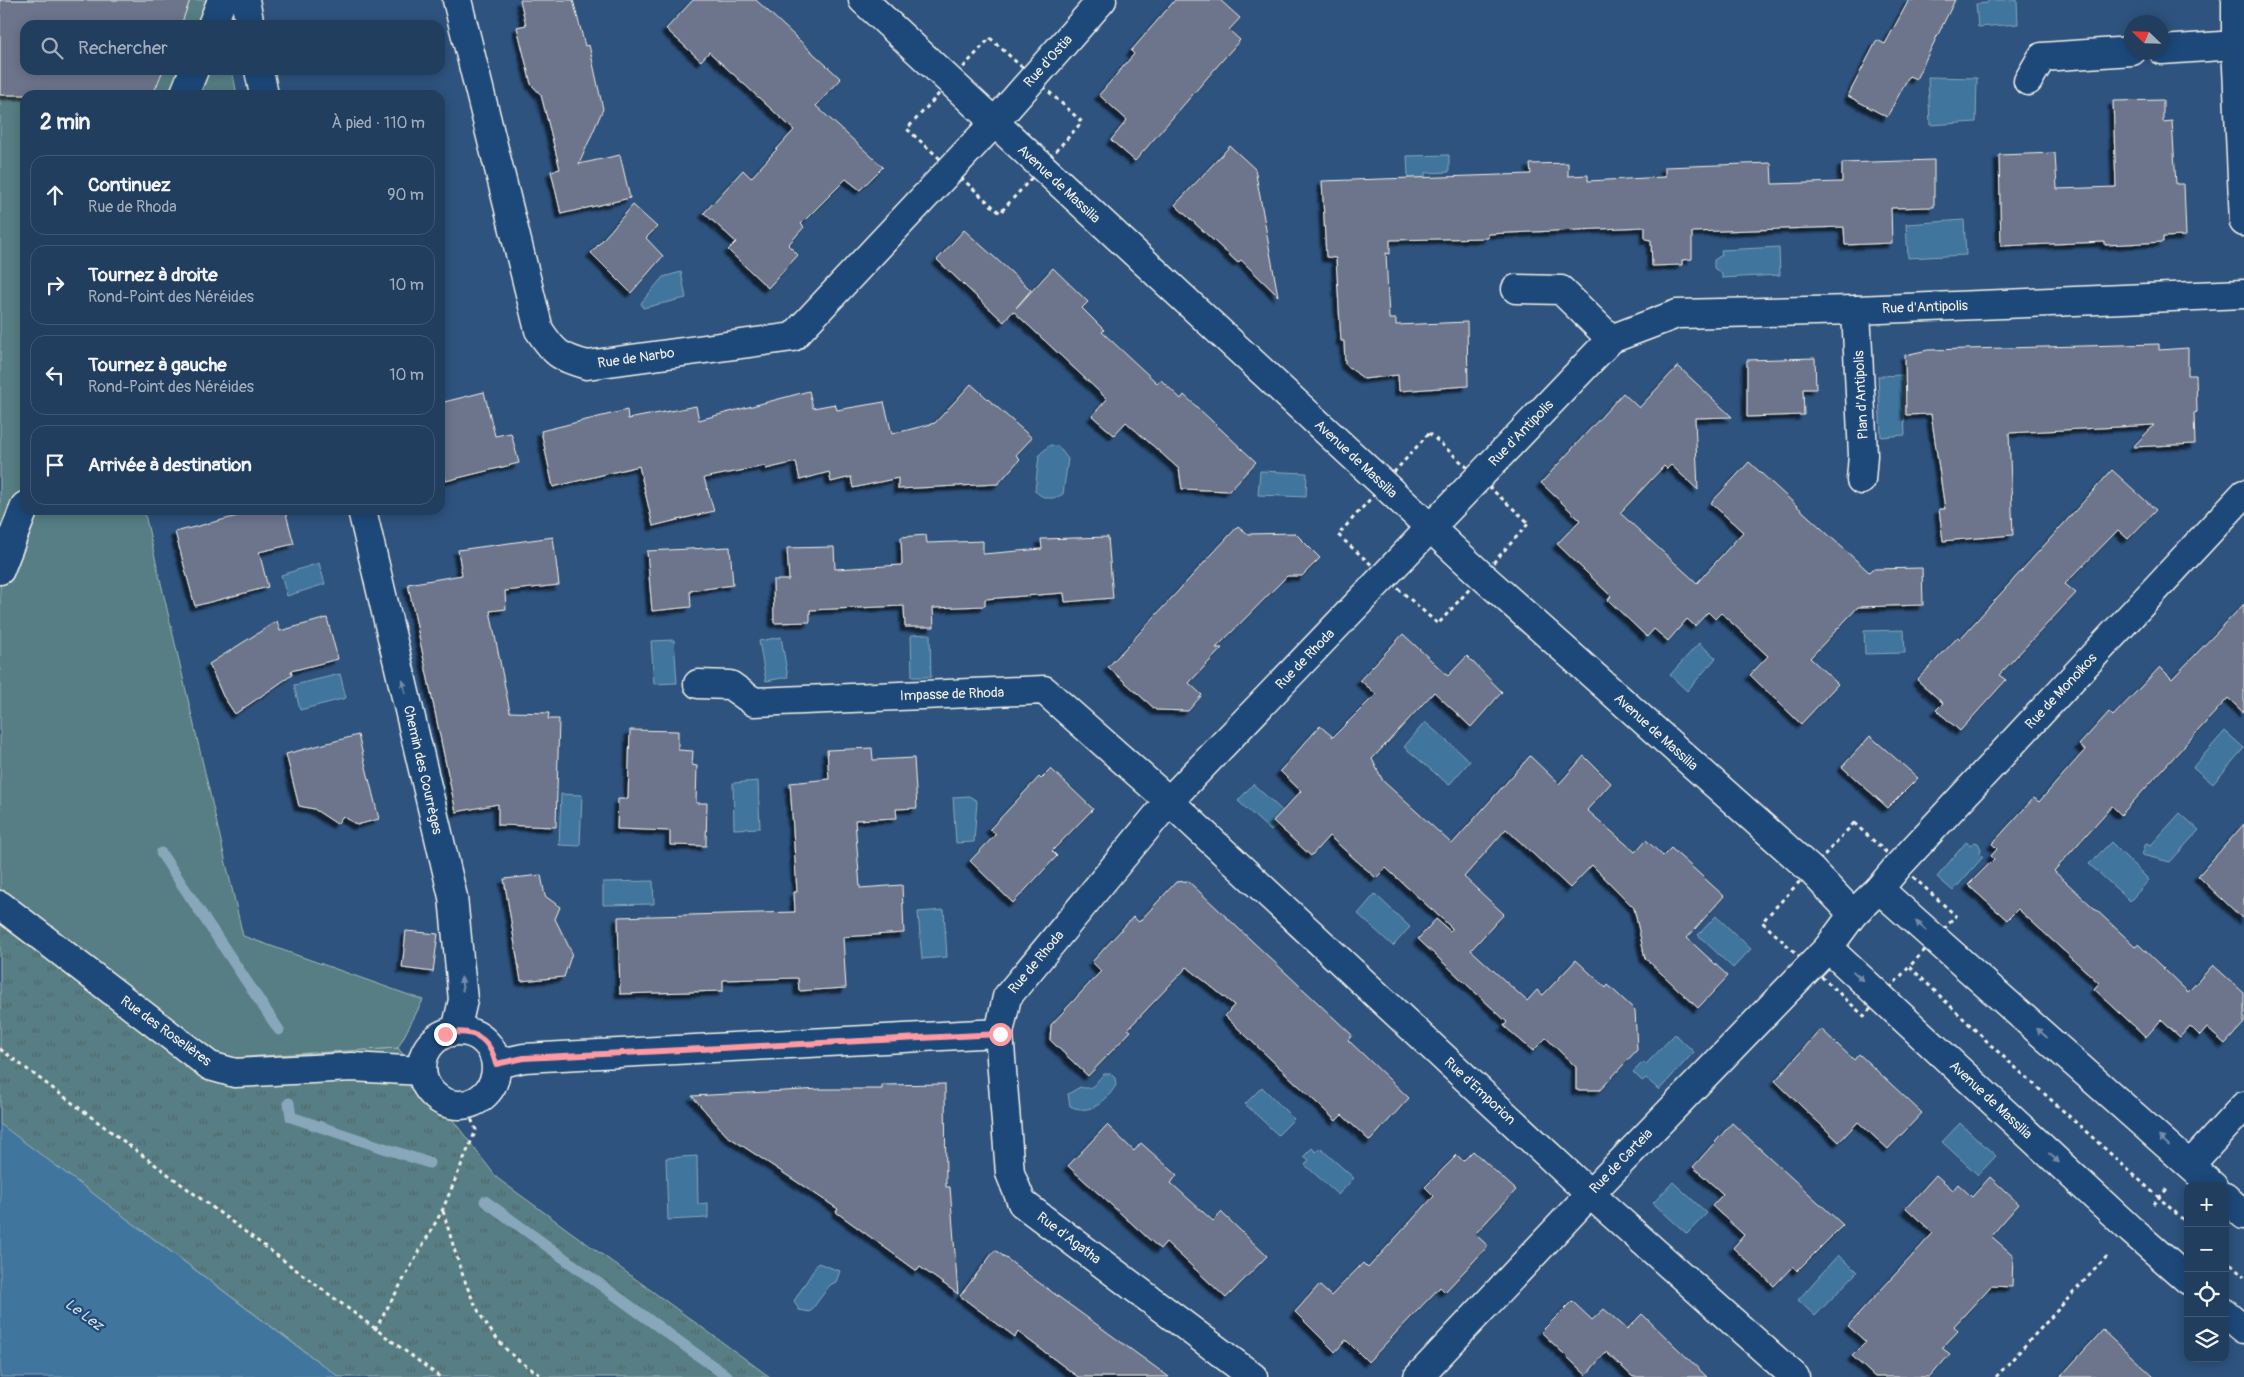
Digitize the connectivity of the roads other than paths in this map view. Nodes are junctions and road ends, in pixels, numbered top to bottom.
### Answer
1 (222, 0) edge
2 (245, 0) edge
3 (457, 0) edge
4 (863, 0) edge
5 (1102, 0) edge
6 (2236, 0) edge
7 (214, 20) edge
8 (249, 20) edge
9 (2236, 45) junction
10 (2169, 50) edge
11 (2124, 52) edge
12 (192, 75) edge
13 (260, 75) edge
14 (2028, 81) dead end
15 (186, 90) edge
16 (263, 90) edge
17 (994, 123) junction
18 (2244, 222) edge
19 (1516, 289) dead end
20 (2244, 294) edge
21 (1856, 310) junction
22 (1611, 339) junction
23 (1861, 480) dead end
24 (2244, 494) edge
25 (21, 515) edge
26 (363, 515) edge
27 (1430, 528) junction
28 (0, 570) edge
29 (698, 684) dead end
30 (1169, 801) junction
31 (1880, 889) junction
32 (0, 905) edge
33 (1853, 914) junction
34 (1828, 948) junction
35 (456, 1031) junction
36 (1000, 1034) junction
37 (496, 1064) junction
38 (422, 1071) junction
39 (2244, 1106) edge
40 (2190, 1165) junction
41 (2209, 1182) edge
42 (1590, 1194) junction
43 (2229, 1201) edge
44 (2244, 1215) edge
45 (2184, 1276) edge
46 (2229, 1316) edge
47 (2244, 1329) edge
48 (1253, 1377) edge
49 (1418, 1377) edge
50 (1795, 1377) edge

1 - 7 street
2 - 8 street
3 - 17 street, Rue de Narbo
4 - 17 street, Avenue de Massilia
5 - 17 street, Rue d'Ostia
6 - 9 street
9 - 10 street
9 - 18 street
11 - 14 street
12 - 15 street
13 - 16 street
17 - 27 street, Avenue de Massilia
19 - 22 street
20 - 21 street, Rue d'Antipolis
21 - 22 street, Rue d'Antipolis
21 - 23 street, Plan d'Antipolis
22 - 27 street, Rue d'Antipolis
24 - 31 street, Rue de Monoikos
25 - 28 street
35 -> 26 street, Chemin des Courrèges
27 - 30 street, Rue de Rhoda
27 - 33 street, Avenue de Massilia
29 - 30 street, Impasse de Rhoda
30 - 36 street, Rue de Rhoda
30 - 42 street, Rue d'Emporion
31 - 33 street
40 -> 31 street
32 - 38 street, Rue des Roselières
33 - 34 street
34 - 42 street, Rue de Carteia
34 -> 45 street, Avenue de Massilia
35 - 37 street
35 - 38 street
36 - 37 street
36 - 48 street, Rue d'Agatha
37 - 38 street
39 - 40 street
40 - 41 street
42 - 49 street, Rue de Carteia
42 - 50 street, Rue d'Emporion
43 - 44 street
46 - 47 street

